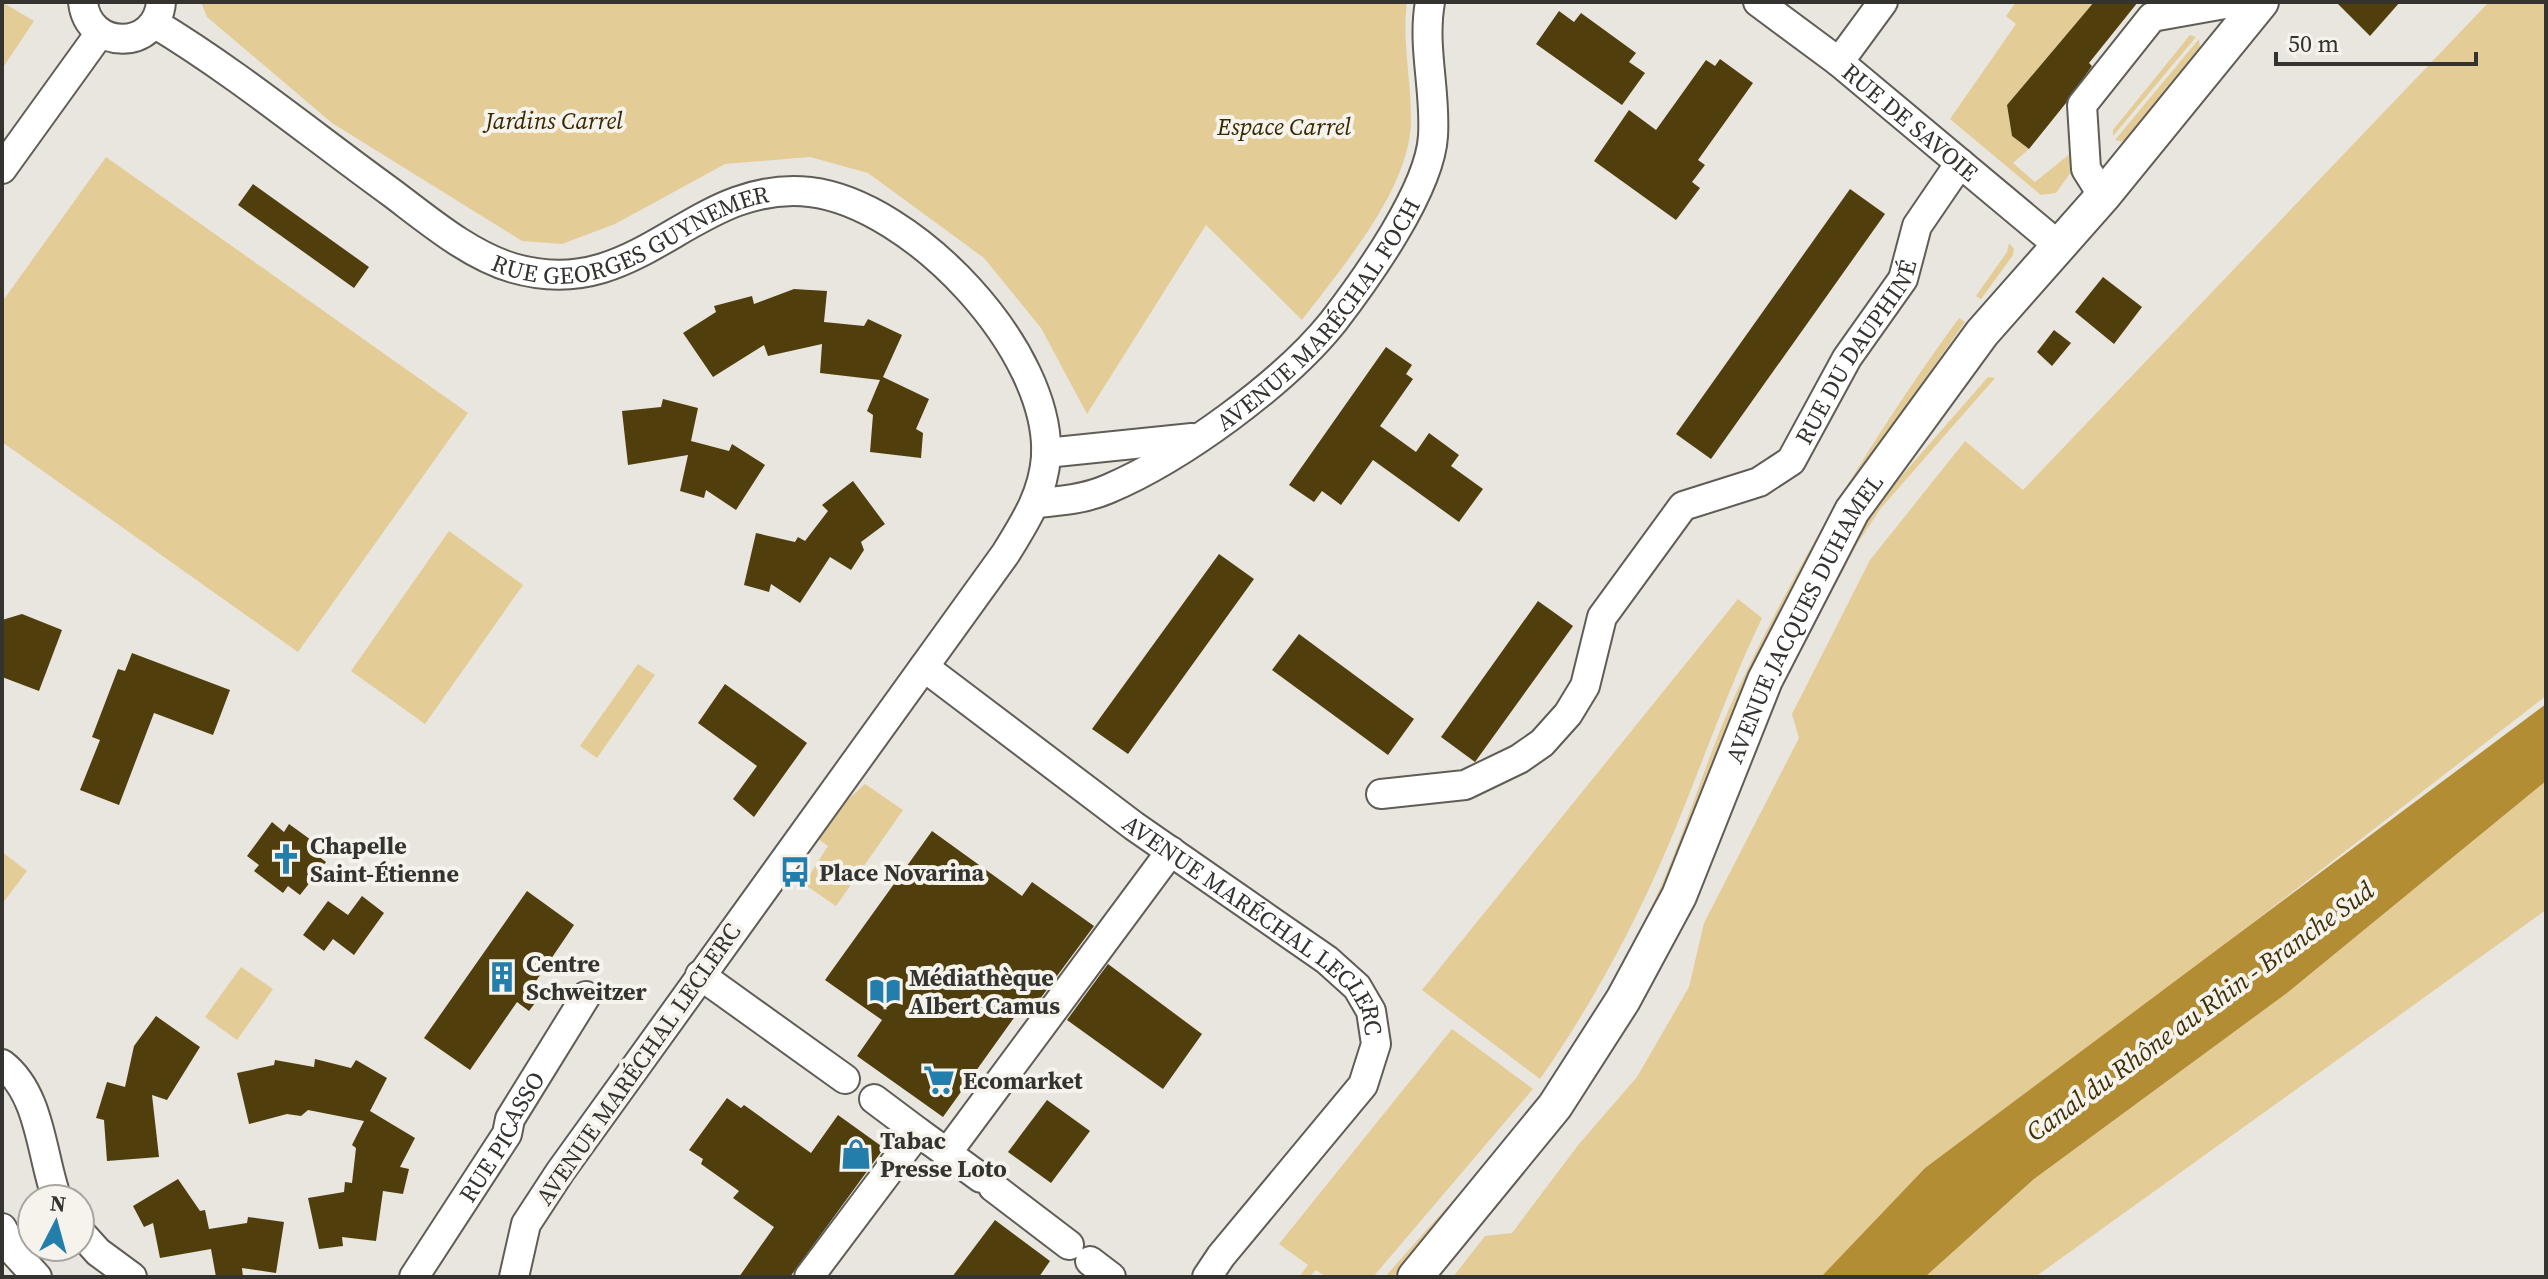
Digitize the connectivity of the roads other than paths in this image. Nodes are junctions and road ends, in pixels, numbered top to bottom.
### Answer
1 (83, 2) edge
2 (1430, 2) edge
3 (1758, 2) edge
4 (1883, 2) edge
5 (2236, 2) edge
6 (2261, 2) edge
7 (158, 12) edge
8 (100, 33) junction
9 (1839, 62) junction
10 (1960, 163) junction
11 (2, 169) edge
12 (2103, 196) junction
13 (2058, 245) junction
14 (1198, 437) junction
15 (1046, 453) junction
16 (1036, 503) junction
17 (924, 667) junction
18 (1381, 794) dead end
19 (1171, 851) junction
20 (700, 975) junction
21 (586, 996) dead end
22 (2, 1064) edge
23 (845, 1079) dead end
24 (874, 1099) dead end
25 (918, 1132) junction
26 (947, 1153) junction
27 (53, 1183) edge
28 (2, 1228) edge
29 (1090, 1261) edge
30 (99, 1268) edge
31 (37, 1277) edge
32 (132, 1277) edge
33 (414, 1277) edge
34 (514, 1277) edge
35 (809, 1277) edge
36 (1207, 1277) edge
37 (1415, 1277) edge

1 - 8 street
2 - 14 street, AVENUE MARÉCHAL FOCH
3 - 9 street, RUE DE SAVOIE
4 - 9 street
5 - 12 street
6 - 12 main road, AVENUE JACQUES DUHAMEL
7 - 8 street
7 - 15 street, RUE GEORGES GUYNEMER
8 - 11 street
9 - 10 street, RUE DE SAVOIE
10 - 13 street, RUE DE SAVOIE
10 - 18 street, RUE DU DAUPHINÉ
12 - 13 main road, AVENUE JACQUES DUHAMEL
13 - 37 main road, AVENUE JACQUES DUHAMEL
14 - 15 street
14 - 16 street, AVENUE MARÉCHAL FOCH
15 - 16 street, AVENUE MARÉCHAL LECLERC
16 - 17 street, AVENUE MARÉCHAL LECLERC
17 - 19 street, AVENUE MARÉCHAL LECLERC
17 - 20 street, AVENUE MARÉCHAL LECLERC
19 - 26 street
19 - 36 street, AVENUE MARÉCHAL LECLERC
20 - 23 street
20 - 34 street, AVENUE MARÉCHAL LECLERC
21 - 33 street, RUE PICASSO
22 - 27 street
24 - 25 street
25 - 26 street
25 - 35 street
26 - 29 street
28 - 31 street
30 - 32 street

